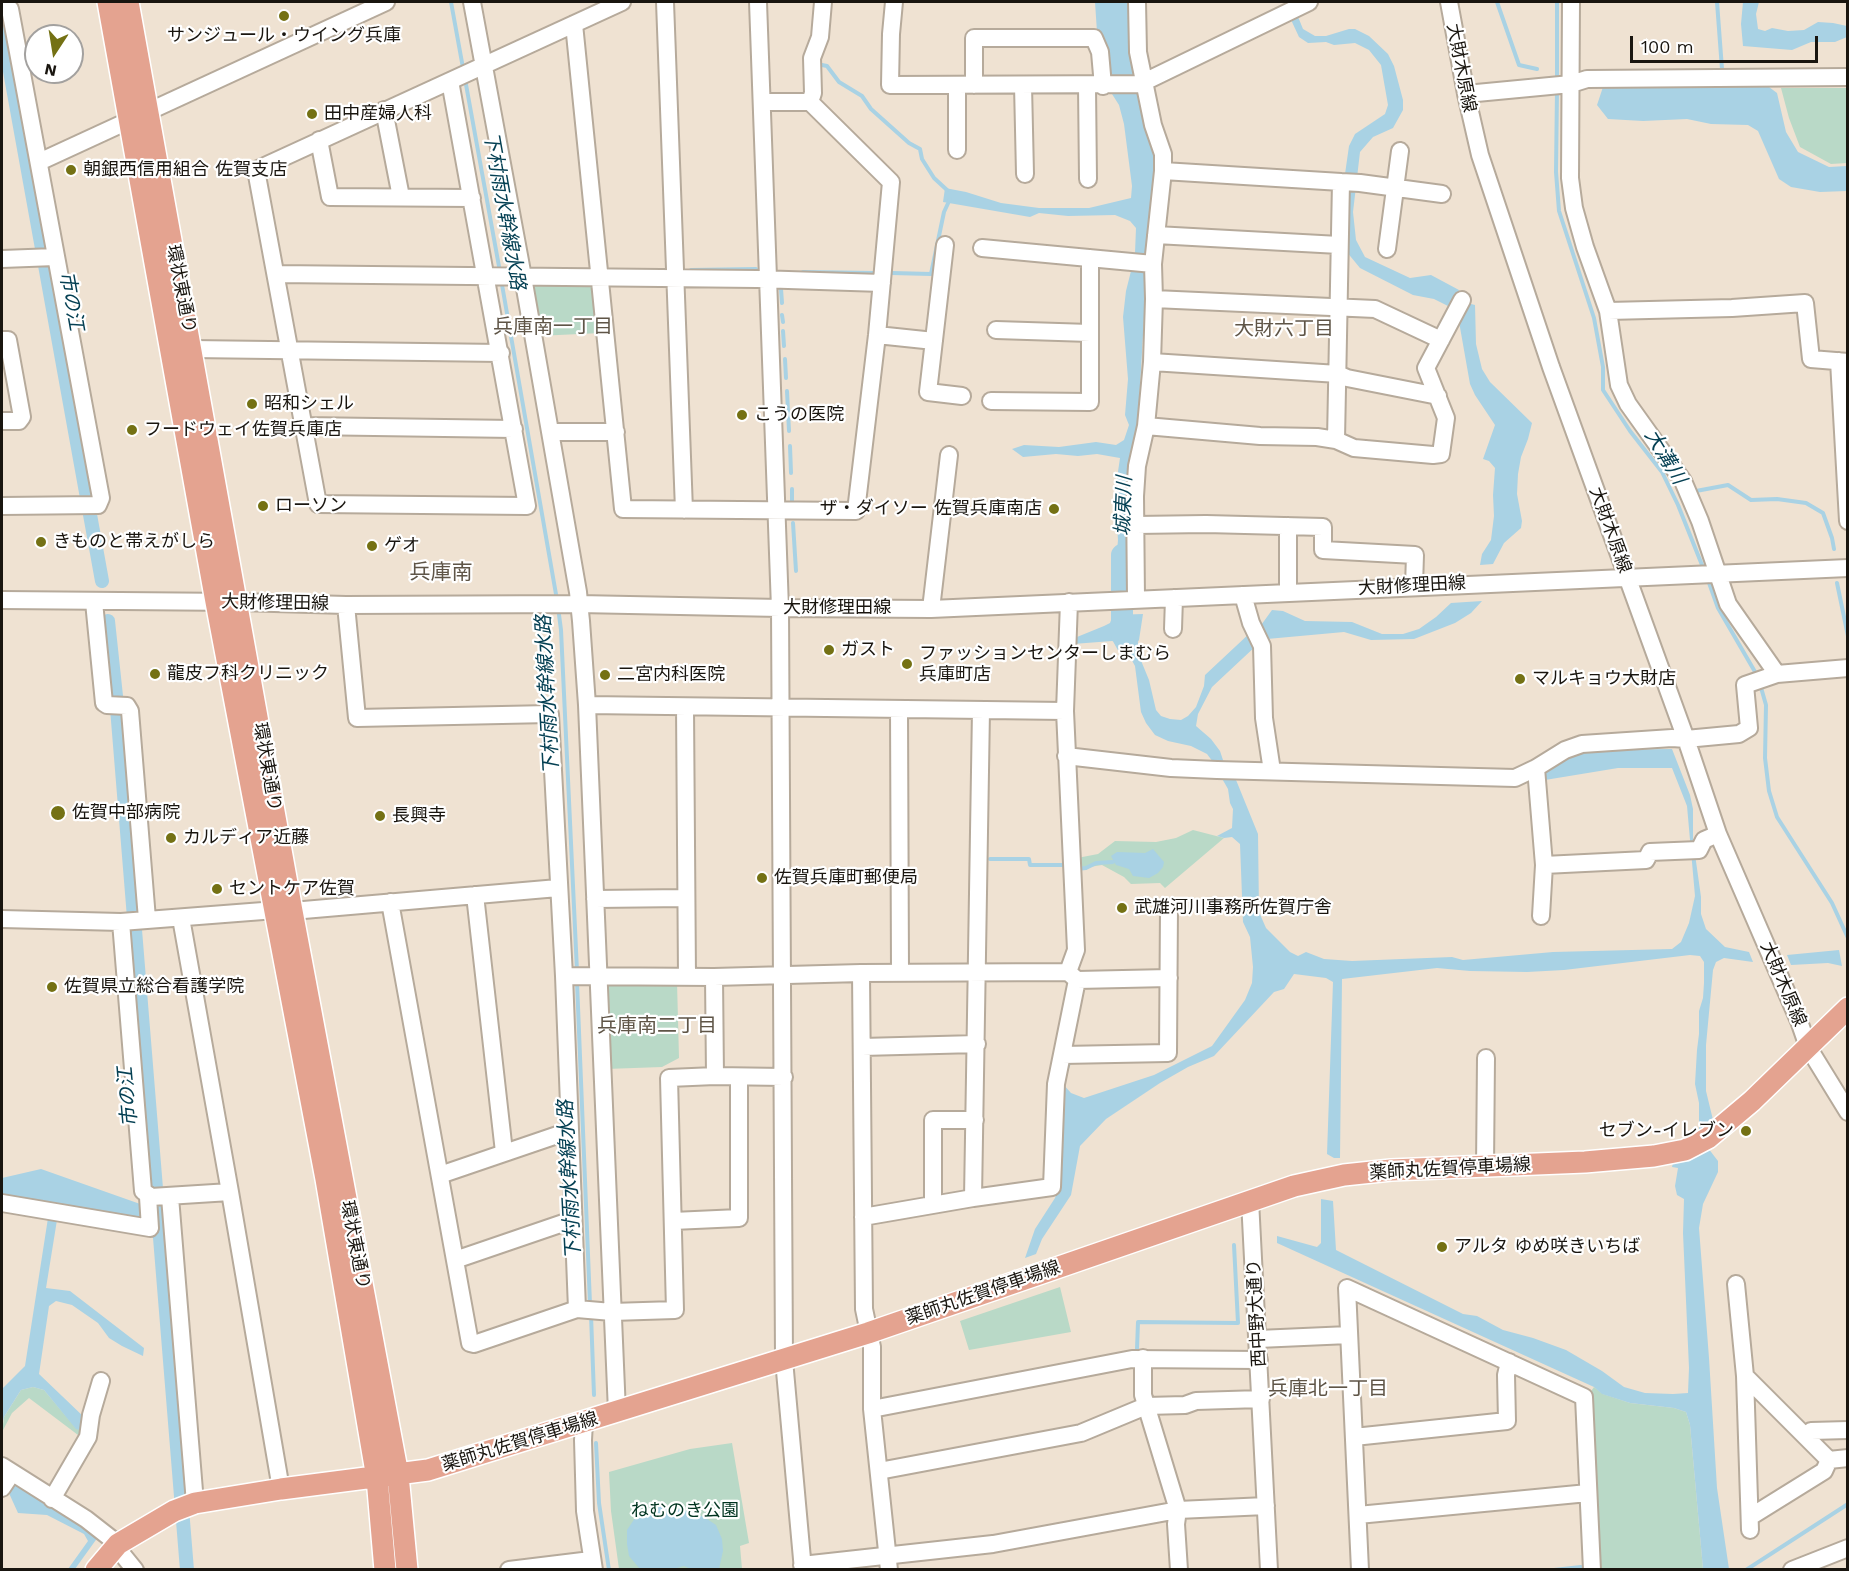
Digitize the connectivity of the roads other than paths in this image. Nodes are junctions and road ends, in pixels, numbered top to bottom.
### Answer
1 (108, 2) edge
2 (128, 2) edge
3 (386, 2) edge
4 (472, 2) edge
5 (622, 2) edge
6 (665, 2) edge
7 (758, 2) edge
8 (824, 2) edge
9 (894, 2) edge
10 (1137, 2) edge
11 (1449, 2) edge
12 (1571, 2) edge
13 (6, 5) edge
14 (1298, 7) edge
15 (574, 24) junction
16 (480, 67) junction
17 (1848, 77) edge
18 (452, 80) junction
19 (1143, 84) junction
20 (1571, 84) junction
21 (957, 85) junction
22 (974, 85) junction
23 (1023, 85) junction
24 (1100, 85) junction
25 (1466, 94) junction
26 (762, 102) junction
27 (810, 102) junction
28 (384, 110) junction
29 (138, 116) junction
30 (319, 140) junction
31 (957, 150) dead end
32 (1400, 151) dead end
33 (39, 162) junction
34 (1163, 171) junction
35 (1025, 174) dead end
36 (1088, 179) dead end
37 (1341, 182) junction
38 (1396, 188) junction
39 (1442, 194) dead end
40 (401, 197) junction
41 (472, 198) junction
42 (1156, 235) junction
43 (945, 245) dead end
44 (1339, 245) junction
45 (982, 248) dead end
46 (1387, 249) dead end
47 (55, 257) junction
48 (1090, 258) junction
49 (2, 259) edge
50 (1153, 264) junction
51 (276, 274) junction
52 (490, 277) junction
53 (518, 277) junction
54 (600, 278) junction
55 (677, 279) junction
56 (768, 279) junction
57 (882, 283) junction
58 (1154, 298) junction
59 (1462, 300) dead end
60 (1339, 309) junction
61 (1608, 311) junction
62 (996, 330) dead end
63 (1090, 333) junction
64 (877, 335) junction
65 (2, 340) edge
66 (1441, 340) junction
67 (934, 341) junction
68 (192, 349) junction
69 (290, 351) junction
70 (501, 353) junction
71 (1843, 361) edge
72 (1152, 362) junction
73 (1338, 374) junction
74 (962, 396) dead end
75 (1438, 396) junction
76 (991, 401) dead end
77 (2, 421) edge
78 (305, 426) junction
79 (1146, 426) junction
80 (514, 429) junction
81 (550, 432) junction
82 (616, 432) junction
83 (1336, 440) junction
84 (949, 455) dead end
85 (2, 506) edge
86 (684, 510) junction
87 (776, 511) junction
88 (1848, 521) edge
89 (1136, 525) junction
90 (1288, 526) junction
91 (1848, 568) edge
92 (1717, 573) junction
93 (1627, 576) junction
94 (1414, 586) junction
95 (1288, 593) junction
96 (1243, 595) junction
97 (1136, 598) junction
98 (1174, 598) junction
99 (2, 600) edge
100 (94, 602) junction
101 (216, 602) junction
102 (238, 602) junction
103 (1069, 602) junction
104 (573, 604) junction
105 (346, 605) junction
106 (780, 608) junction
107 (931, 609) junction
108 (1173, 629) dead end
109 (1848, 668) edge
110 (1777, 674) junction
111 (587, 705) junction
112 (684, 707) junction
113 (781, 707) junction
114 (899, 709) junction
115 (981, 710) junction
116 (1065, 711) junction
117 (1686, 739) junction
118 (1066, 756) junction
119 (1536, 768) junction
120 (1272, 771) junction
121 (1718, 834) junction
122 (1544, 865) junction
123 (558, 888) junction
124 (475, 895) junction
125 (595, 898) junction
126 (686, 898) junction
127 (390, 902) junction
128 (1168, 907) dead end
129 (284, 911) junction
130 (1542, 916) dead end
131 (181, 918) junction
132 (2, 919) edge
133 (145, 919) junction
134 (123, 921) junction
135 (975, 972) junction
136 (861, 973) junction
137 (900, 973) junction
138 (783, 975) junction
139 (564, 976) junction
140 (593, 976) junction
141 (1072, 976) junction
142 (687, 977) junction
143 (714, 977) junction
144 (1169, 978) junction
145 (1848, 1008) edge
146 (977, 1044) junction
147 (862, 1047) junction
148 (1808, 1047) junction
149 (1062, 1056) junction
150 (1486, 1058) dead end
151 (716, 1076) junction
152 (739, 1077) junction
153 (784, 1077) junction
154 (1848, 1112) edge
155 (975, 1120) junction
156 (569, 1131) junction
157 (504, 1152) junction
158 (1485, 1167) junction
159 (440, 1175) junction
160 (230, 1192) junction
161 (159, 1197) junction
162 (973, 1198) junction
163 (1250, 1200) junction
164 (2, 1203) edge
165 (933, 1204) junction
166 (863, 1217) junction
167 (572, 1220) junction
168 (673, 1221) junction
169 (455, 1260) junction
170 (1736, 1284) dead end
171 (577, 1309) junction
172 (608, 1312) junction
173 (868, 1333) junction
174 (1349, 1335) junction
175 (1258, 1339) junction
176 (1143, 1358) junction
177 (784, 1360) junction
178 (1259, 1360) junction
179 (1509, 1362) junction
180 (1745, 1376) junction
181 (101, 1381) dead end
182 (1261, 1399) junction
183 (1146, 1406) junction
184 (872, 1408) junction
185 (613, 1413) junction
186 (584, 1422) junction
187 (1848, 1430) edge
188 (1811, 1431) dead end
189 (1354, 1437) junction
190 (1848, 1458) edge
191 (1829, 1460) junction
192 (7, 1469) edge
193 (879, 1471) junction
194 (387, 1477) junction
195 (2, 1488) edge
196 (281, 1489) junction
197 (1588, 1493) junction
198 (52, 1499) junction
199 (187, 1506) junction
200 (1266, 1506) junction
201 (1178, 1510) junction
202 (1358, 1515) junction
203 (118, 1544) junction
204 (1848, 1548) edge
205 (888, 1563) edge
206 (592, 1565) edge
207 (803, 1567) edge
208 (96, 1569) edge
209 (135, 1569) edge
210 (385, 1569) edge
211 (407, 1569) edge
212 (509, 1569) edge
213 (1179, 1569) edge
214 (1269, 1569) edge
215 (1360, 1569) edge
216 (1592, 1569) edge
217 (1792, 1569) edge

1 - 29 main road, 環状東通り
2 - 29 main road, 環状東通り
3 - 29 street
4 - 16 street
5 - 15 street
6 - 55 street
7 - 26 street
8 - 27 street
9 - 21 street
10 - 19 street
11 - 25 street, 大財木原線
12 - 20 street
13 - 33 street
14 - 19 street
15 - 16 street
15 - 54 street
16 - 18 street
16 - 53 street
17 - 20 street
18 - 28 street
18 - 41 street
19 - 24 street
19 - 34 street
20 - 25 street
20 - 61 street
21 - 22 street
21 - 31 street
22 - 23 street
22 - 24 street
23 - 24 street
23 - 35 street
24 - 36 street
25 - 93 street, 大財木原線
26 - 27 street
26 - 56 street
27 - 57 street
28 - 30 street
28 - 40 street
29 - 33 street
29 - 68 main road, 環状東通り
29 - 101 main road, 環状東通り
30 - 40 street
30 - 51 street
32 - 38 street
33 - 47 street
34 - 37 street
34 - 42 street
37 - 38 street
37 - 44 street
38 - 39 street
38 - 46 street
40 - 41 street
41 - 52 street
42 - 44 street
42 - 50 street
43 - 67 street
44 - 60 street
45 - 48 street
47 - 49 street
47 - 85 street
48 - 50 street
48 - 63 street
50 - 58 street
51 - 52 street
51 - 69 street
52 - 53 street
52 - 70 street
53 - 54 street
53 - 81 street
54 - 55 street
54 - 82 street
55 - 56 street
55 - 86 street
56 - 57 street
56 - 87 street
57 - 64 street
58 - 60 street
58 - 72 street
59 - 66 street
60 - 66 street
60 - 73 street
61 - 71 street
61 - 92 street
62 - 63 street
63 - 76 street
64 - 67 street
64 - 87 street
65 - 77 street
66 - 75 street
67 - 74 street
68 - 69 street
68 - 102 main road, 環状東通り
69 - 70 street
69 - 78 street
70 - 80 street
71 - 88 street
72 - 73 street
72 - 79 street
73 - 75 street
73 - 83 street
75 - 83 street
78 - 80 street
78 - 80 street
79 - 83 street
79 - 89 street
81 - 82 street
81 - 104 street
82 - 86 street
84 - 107 street
86 - 87 street
87 - 106 street
89 - 90 street
89 - 97 street
90 - 94 street
90 - 95 street
91 - 92 street
92 - 93 street, 大財修理田線
92 - 110 street
93 - 94 street, 大財修理田線
93 - 117 street, 大財木原線
94 - 95 street, 大財修理田線
95 - 96 street, 大財修理田線
96 - 98 street, 大財修理田線
96 - 120 street
97 - 98 street, 大財修理田線
97 - 103 street, 大財修理田線
98 - 108 street
99 - 100 street, 大財修理田線
100 - 101 street, 大財修理田線
100 - 133 street
101 - 102 street, 大財修理田線
101 - 129 main road, 環状東通り
102 - 105 street, 大財修理田線
102 - 129 main road, 環状東通り
103 - 107 street, 大財修理田線
103 - 116 street
104 - 105 street, 大財修理田線
104 - 106 street, 大財修理田線
104 - 111 street
105 - 123 street
106 - 107 street, 大財修理田線
106 - 113 street
109 - 110 street
110 - 117 street
111 - 112 street
111 - 125 street
112 - 113 street
112 - 126 street
113 - 114 street
113 - 138 street
114 - 115 street
114 - 137 street
115 - 116 street
115 - 135 street
116 - 118 street
117 - 119 street
117 - 121 street, 大財木原線
118 - 120 street
118 - 141 street
119 - 120 street
119 - 122 street
121 - 122 street
121 - 148 street, 大財木原線
122 - 130 street
123 - 124 street
123 - 139 street
124 - 127 street
124 - 157 street
125 - 126 street
125 - 140 street
126 - 142 street
127 - 129 street
127 - 159 street
128 - 144 street
129 - 131 street
129 - 194 main road, 環状東通り
131 - 133 street
131 - 160 street
132 - 134 street
133 - 134 street
134 - 161 street
135 - 137 street
135 - 141 street
135 - 146 street
136 - 137 street
136 - 138 street
136 - 147 street
138 - 143 street
138 - 153 street
139 - 140 street
139 - 156 street
140 - 142 street
140 - 172 street
141 - 144 street
141 - 149 street
142 - 143 street
143 - 151 street
144 - 149 street
145 - 148 main road, 薬師丸佐賀停車場線
146 - 147 street
146 - 155 street
147 - 166 street
148 - 154 street, 大財木原線
148 - 158 main road, 薬師丸佐賀停車場線
149 - 162 street
150 - 158 street
151 - 152 street
151 - 168 street
152 - 153 street
152 - 168 street
153 - 177 street
155 - 162 street
155 - 165 street
156 - 157 street
156 - 167 street
157 - 159 street
158 - 163 main road, 薬師丸佐賀停車場線
159 - 169 street
160 - 161 street
160 - 196 street
161 - 164 street
161 - 199 street
162 - 165 street
163 - 173 main road, 薬師丸佐賀停車場線
163 - 175 street, 西中野大通り
165 - 166 street
166 - 173 street
167 - 169 street
167 - 171 street
168 - 172 street
169 - 171 street
170 - 180 street
171 - 172 street
172 - 185 street
173 - 177 main road, 薬師丸佐賀停車場線
173 - 184 street
174 - 175 street
174 - 179 street
174 - 189 street
175 - 178 street, 西中野大通り
176 - 178 street
176 - 183 street
176 - 184 street
177 - 185 main road, 薬師丸佐賀停車場線
177 - 207 street
178 - 182 street, 西中野大通り
179 - 189 street
179 - 197 street
180 - 191 street
180 - 191 street
181 - 198 street
182 - 183 street
182 - 200 street, 西中野大通り
183 - 193 street
183 - 201 street
184 - 193 street
185 - 186 main road, 薬師丸佐賀停車場線
186 - 194 main road, 薬師丸佐賀停車場線
186 - 206 street
187 - 188 street
189 - 202 street
190 - 191 street
192 - 195 street
192 - 198 street
193 - 205 street
194 - 196 main road, 薬師丸佐賀停車場線
194 - 210 main road, 環状東通り
194 - 211 main road, 環状東通り
196 - 199 main road, 薬師丸佐賀停車場線
197 - 202 street
197 - 216 street
198 - 203 street
199 - 203 main road, 薬師丸佐賀停車場線
200 - 201 street
200 - 214 street, 西中野大通り
201 - 205 street
201 - 213 street
202 - 215 street
203 - 208 main road, 薬師丸佐賀停車場線
203 - 209 street
204 - 217 street
205 - 207 street
206 - 212 street

